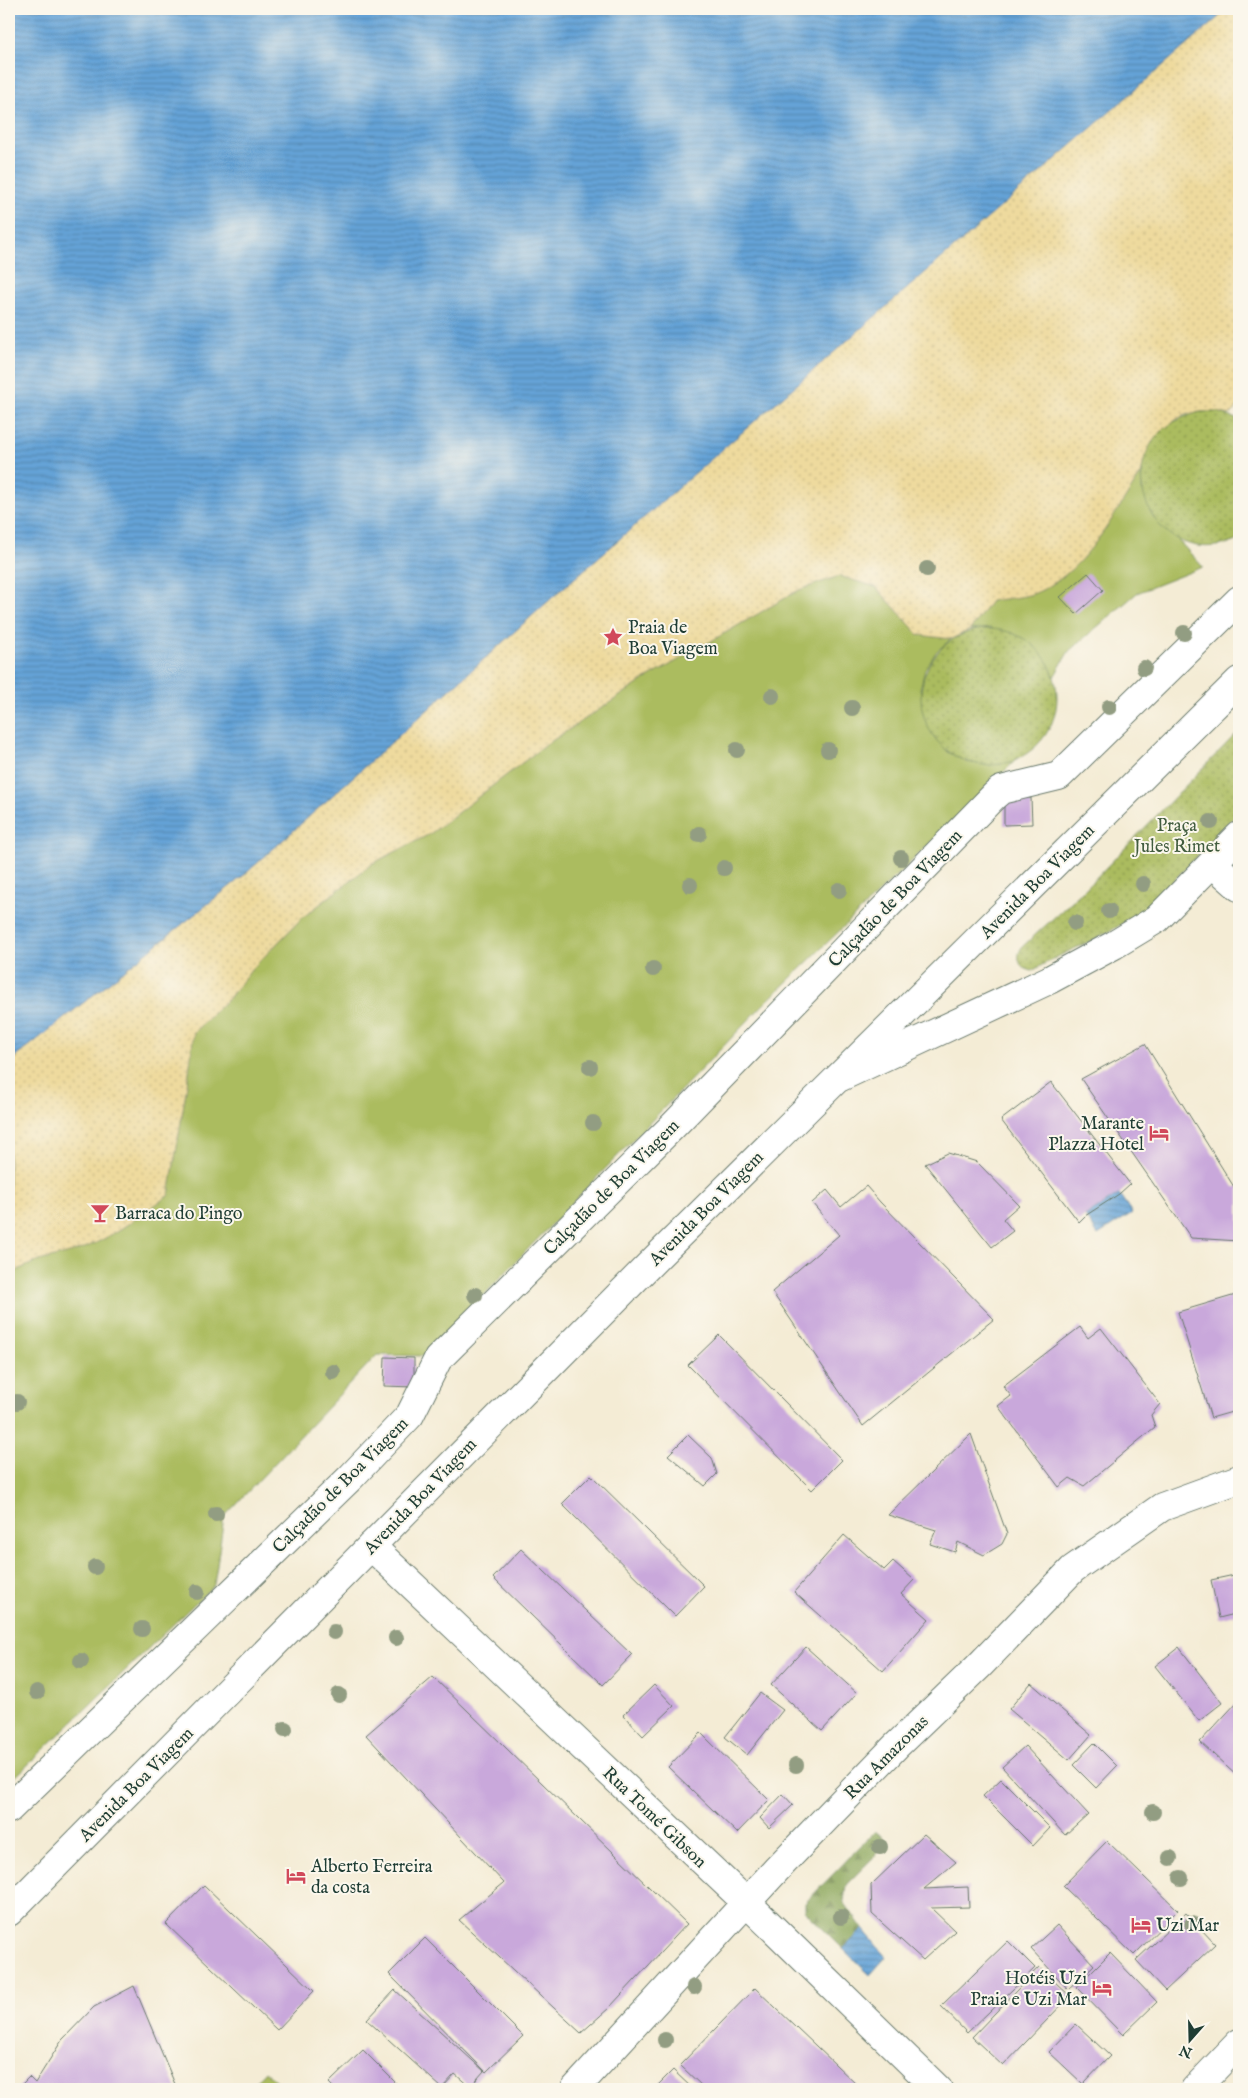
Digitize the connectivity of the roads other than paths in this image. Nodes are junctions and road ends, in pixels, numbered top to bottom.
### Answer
1 (1239, 600) edge
2 (1239, 681) edge
3 (1239, 836) edge
4 (1212, 863) junction
5 (1239, 887) edge
6 (834, 1080) junction
7 (1239, 1479) edge
8 (371, 1546) junction
9 (9, 1809) edge
10 (746, 1902) junction
11 (9, 1912) edge
12 (1239, 2043) edge
13 (574, 2089) edge
14 (938, 2089) edge
15 (1195, 2089) edge

1 - 9 street, Calçadão de Boa Viagem
2 - 6 street, Avenida Boa Viagem
3 - 4 street, Avenida Boa Viagem
4 - 5 street
4 - 6 street, Avenida Boa Viagem
6 - 8 street, Avenida Boa Viagem
7 - 10 street, Rua Amazonas
8 - 10 street, Rua Tomé Gibson
8 - 11 street, Avenida Boa Viagem
10 - 13 street, Rua Amazonas
10 - 14 street, Rua Tomé Gibson
12 - 15 street

